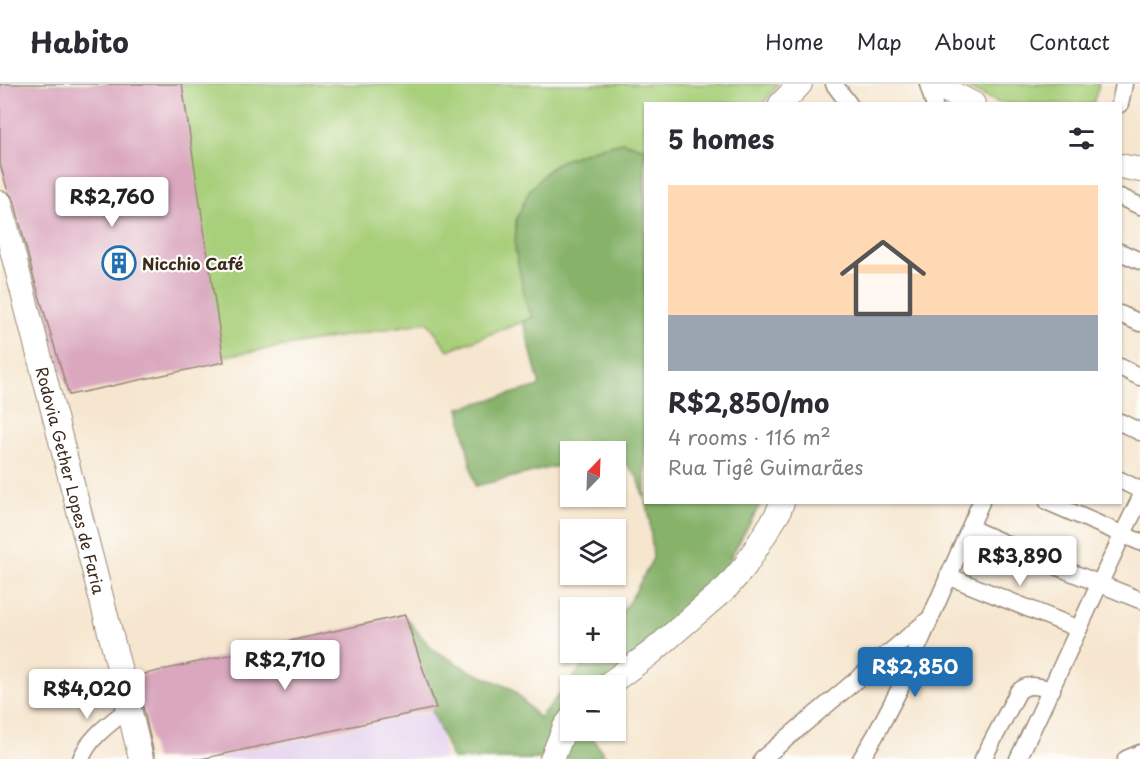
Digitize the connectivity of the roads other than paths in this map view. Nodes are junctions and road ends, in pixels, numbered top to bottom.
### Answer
1 (800, 84) edge
2 (834, 84) edge
3 (928, 84) edge
4 (934, 84) edge
5 (1124, 84) edge
6 (783, 102) edge
7 (848, 102) edge
8 (933, 102) edge
9 (969, 102) edge
10 (1120, 102) edge
11 (1122, 166) edge
12 (1140, 170) edge
13 (1122, 198) edge
14 (0, 203) edge
15 (1140, 206) edge
16 (1122, 253) edge
17 (1140, 261) edge
18 (1122, 315) edge
19 (1140, 323) edge
20 (1122, 369) edge
21 (1140, 377) edge
22 (1122, 423) edge
23 (1140, 432) edge
24 (1122, 481) edge
25 (1140, 490) edge
26 (1140, 499) edge
27 (781, 504) edge
28 (980, 504) edge
29 (1053, 504) edge
30 (970, 528) junction
31 (1122, 534) junction
32 (1140, 542) edge
33 (948, 576) junction
34 (1099, 583) junction
35 (1140, 600) edge
36 (931, 618) junction
37 (1079, 629) junction
38 (621, 675) edge
39 (1052, 690) junction
40 (129, 708) junction
41 (560, 739) edge
42 (1140, 753) edge
43 (81, 759) edge
44 (141, 759) edge
45 (552, 759) edge
46 (762, 759) edge
47 (861, 759) edge
48 (983, 759) edge
49 (1018, 759) edge
50 (1126, 759) edge

1 - 6 street
2 - 7 street
3 - 8 street
4 - 9 street
5 - 10 street
11 - 12 street
13 - 15 street
14 - 40 street, Rodovia Gether Lopes de Faria
16 - 17 street
18 - 19 street
20 - 21 street
22 - 23 street
24 - 25 street
26 - 31 street
27 - 38 street
28 - 30 street
29 - 31 street
30 - 33 street
30 - 34 street
31 - 32 street
31 - 34 street
33 - 36 street
33 - 37 street
34 - 35 street
34 - 37 street
36 - 46 street
36 - 47 street
37 - 39 street
39 - 48 street
39 - 49 street
40 - 43 street
40 - 44 street, Rodovia Gether Lopes de Faria
41 - 45 street
42 - 50 street

